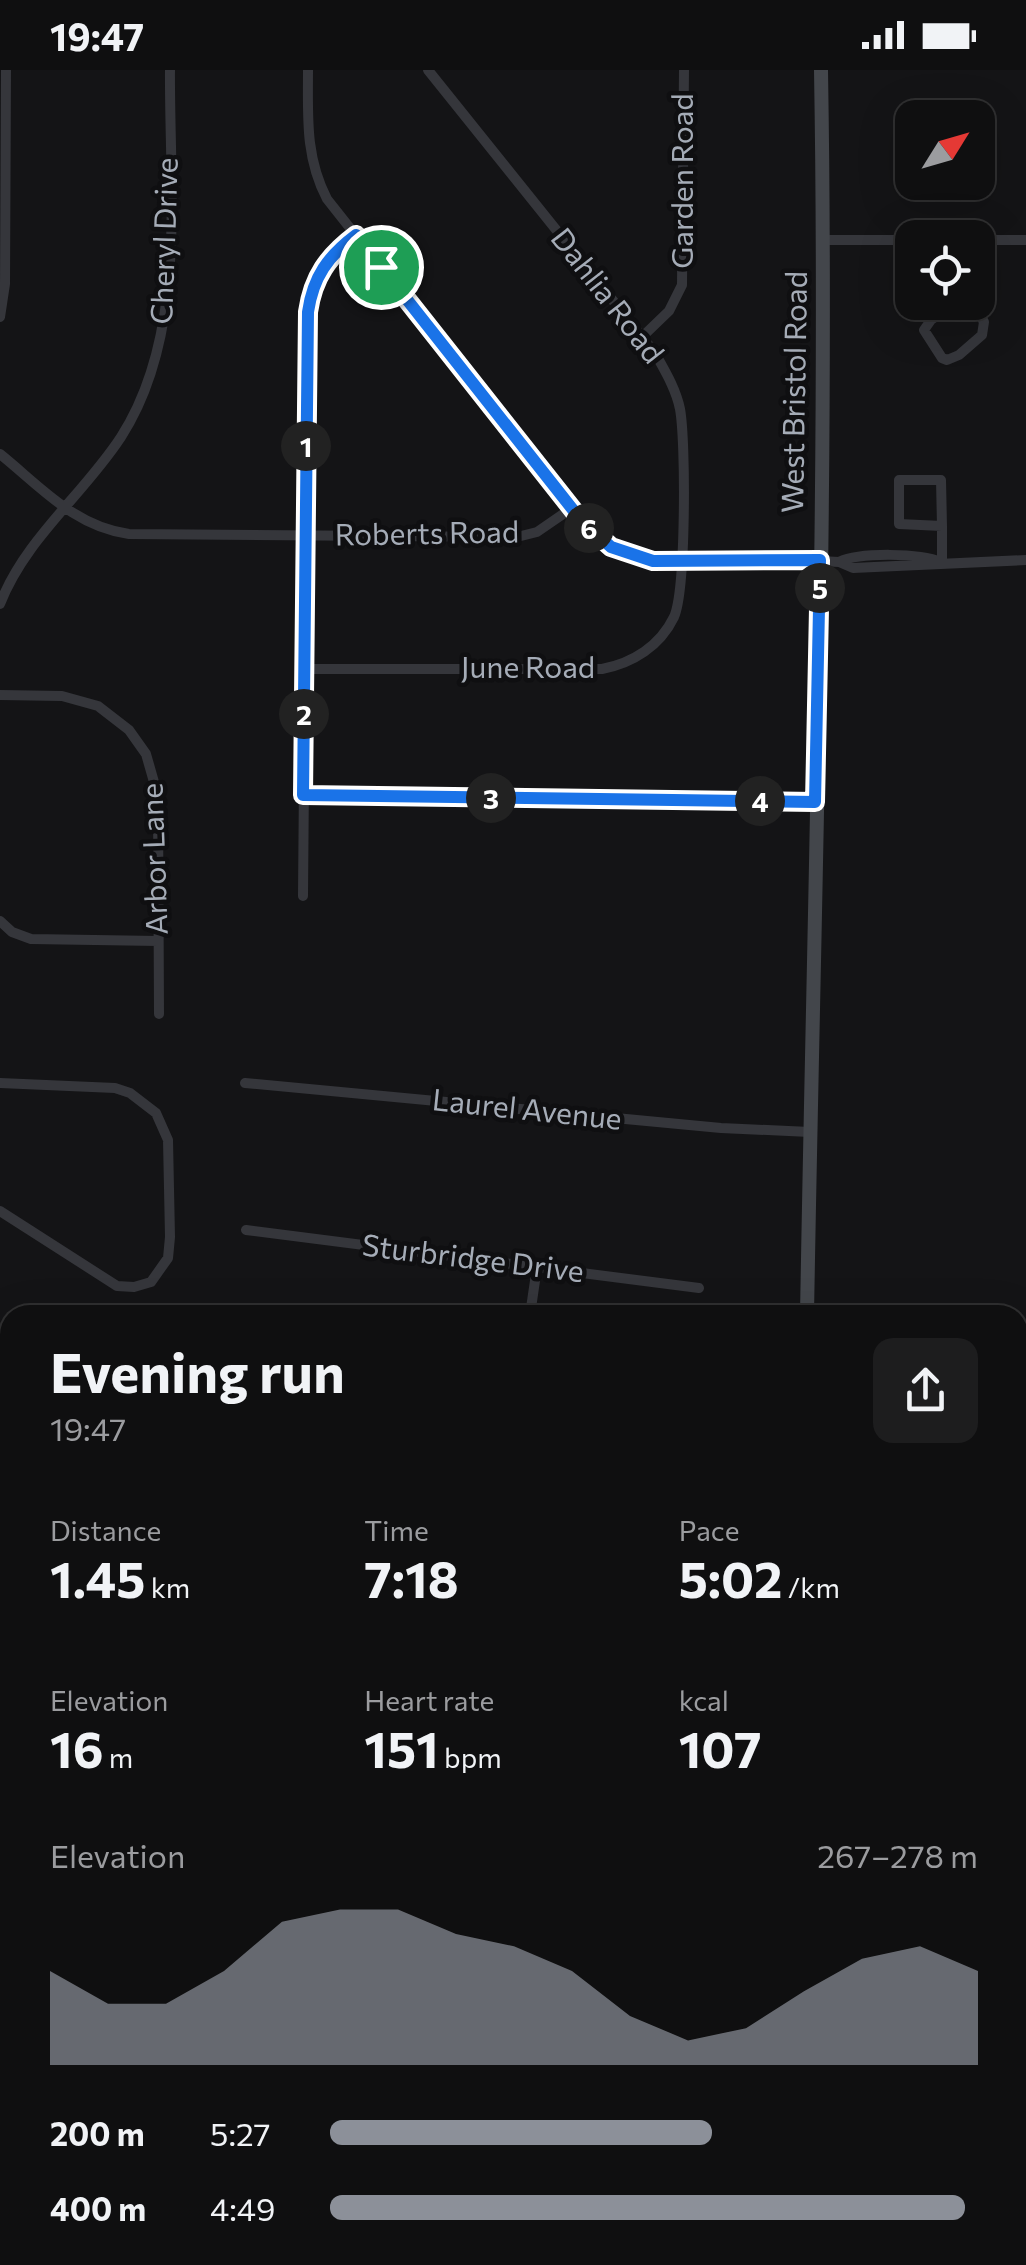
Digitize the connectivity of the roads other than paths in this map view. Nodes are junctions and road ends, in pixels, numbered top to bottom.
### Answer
1 (6, 70) edge
2 (170, 70) edge
3 (308, 70) edge
4 (429, 70) edge
5 (684, 70) edge
6 (821, 70) edge
7 (356, 235) junction
8 (824, 240) junction
9 (895, 240) edge
10 (995, 240) edge
11 (1026, 240) edge
12 (0, 317) edge
13 (931, 320) edge
14 (983, 320) edge
15 (642, 337) junction
16 (0, 454) edge
17 (65, 507) junction
18 (572, 508) junction
19 (942, 526) junction
20 (305, 536) junction
21 (820, 560) junction
22 (1026, 560) edge
23 (682, 561) junction
24 (942, 562) junction
25 (0, 604) edge
26 (304, 669) junction
27 (0, 695) edge
28 (303, 795) junction
29 (815, 802) junction
30 (303, 896) dead end
31 (0, 921) edge
32 (158, 941) junction
33 (159, 1014) dead end
34 (0, 1083) edge
35 (245, 1083) dead end
36 (810, 1132) junction
37 (0, 1210) edge
38 (246, 1230) dead end
39 (537, 1267) junction
40 (699, 1288) dead end
41 (531, 1305) edge
42 (807, 1305) edge

1 - 12 street
2 - 17 street, Cheryl Drive
3 - 7 street
4 - 15 street, Dahlia Road
5 - 15 street, Garden Road
6 - 8 main road, West Bristol Road
7 - 18 street
7 - 20 street
8 - 9 street
8 - 21 main road, West Bristol Road
10 - 11 street
13 - 14 street
15 - 23 street, Dahlia Road
16 - 17 street, Roberts Road
17 - 20 street, Roberts Road
17 - 25 street, Cheryl Drive
18 - 20 street, Roberts Road
18 - 23 street
19 - 19 street
19 - 24 street
20 - 26 street
21 - 23 street
21 - 24 street
21 - 29 main road, West Bristol Road
22 - 24 street
23 - 26 street, June Road
26 - 28 street
27 - 32 street, Arbor Lane
28 - 29 street
28 - 30 street
29 - 36 main road, West Bristol Road
31 - 32 street
32 - 33 street, Arbor Lane
34 - 37 street
35 - 36 street, Laurel Avenue
36 - 42 main road, West Bristol Road
38 - 39 street, Sturbridge Drive
39 - 40 street, Sturbridge Drive
39 - 41 street

